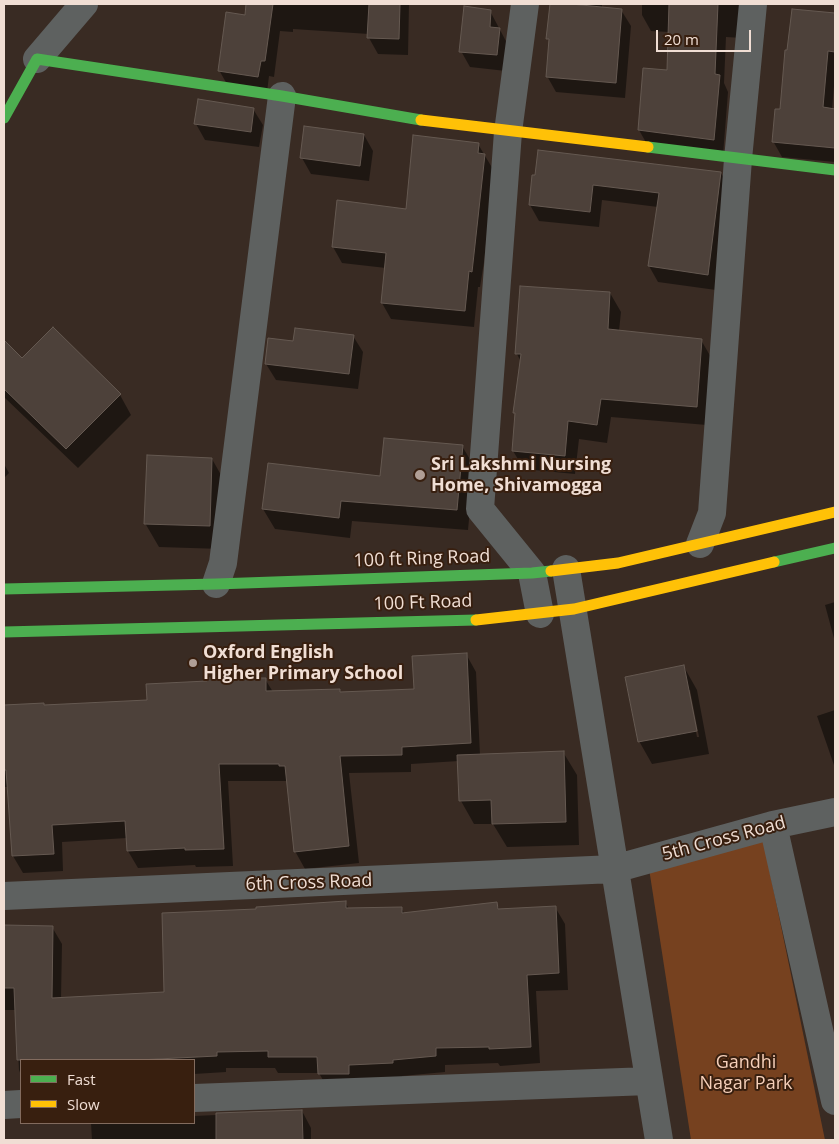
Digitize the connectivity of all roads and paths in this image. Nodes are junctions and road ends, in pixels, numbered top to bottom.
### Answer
1 (84, 4) edge
2 (525, 4) edge
3 (753, 4) edge
4 (37, 59) junction
5 (282, 96) junction
6 (4, 118) edge
7 (508, 132) junction
8 (738, 159) junction
9 (835, 170) edge
10 (835, 512) edge
11 (700, 544) junction
12 (835, 548) edge
13 (566, 569) junction
14 (532, 573) junction
15 (216, 584) junction
16 (4, 589) edge
17 (574, 609) junction
18 (540, 614) junction
19 (4, 632) edge
20 (835, 812) edge
21 (773, 825) junction
22 (614, 870) junction
23 (4, 896) edge
24 (828, 1034) edge
25 (649, 1081) junction
26 (195, 1098) edge
27 (835, 1101) edge
28 (4, 1104) edge
29 (20, 1104) edge
30 (659, 1140) edge

1 - 4 street
2 - 7 street
3 - 8 street
4 - 5 main road
4 - 6 main road
5 - 7 main road
5 - 15 street
7 - 8 main road
7 - 14 street
8 - 9 main road
8 - 11 street
10 - 11 main road, 100 ft Ring Road
11 - 13 main road, 100 ft Ring Road
12 - 17 main road, 100 Ft Road
13 - 14 main road, 100 ft Ring Road
13 - 17 street
14 - 15 main road, 100 ft Ring Road
14 - 18 street
15 - 16 main road, 100 ft Ring Road
17 - 18 main road, 100 Ft Road
17 - 22 street
18 - 19 main road, 100 Ft Road
20 - 21 street, 5th Cross Road
21 - 22 street, 5th Cross Road
21 - 24 street
22 - 23 street, 6th Cross Road
22 - 25 street
24 - 27 street
25 - 26 street
25 - 30 street
28 - 29 street

